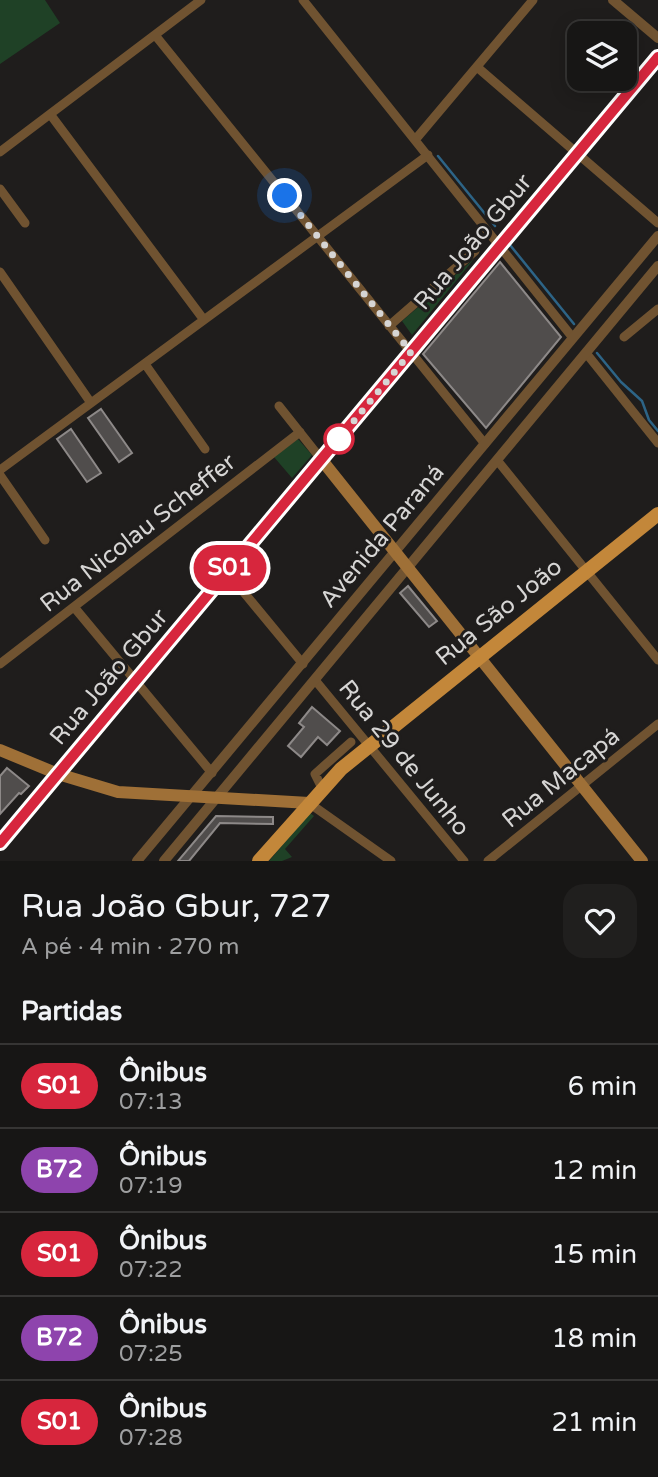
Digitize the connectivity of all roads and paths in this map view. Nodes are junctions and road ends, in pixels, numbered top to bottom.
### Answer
1 (201, 0) edge
2 (303, 0) edge
3 (533, 0) edge
4 (613, 0) edge
5 (155, 35) junction
6 (658, 38) edge
7 (658, 57) edge
8 (477, 67) junction
9 (50, 114) junction
10 (415, 140) junction
11 (0, 152) edge
12 (577, 153) junction
13 (428, 155) junction
14 (0, 189) edge
15 (25, 223) dead end
16 (658, 223) edge
17 (317, 236) junction
18 (658, 236) edge
19 (500, 246) junction
20 (475, 251) dead end
21 (658, 266) edge
22 (0, 272) edge
23 (658, 309) edge
24 (204, 320) junction
25 (389, 326) junction
26 (624, 337) dead end
27 (573, 338) junction
28 (411, 352) junction
29 (586, 353) junction
30 (145, 364) junction
31 (91, 403) junction
32 (279, 406) dead end
33 (300, 432) junction
34 (658, 443) edge
35 (485, 444) junction
36 (205, 449) dead end
37 (321, 459) junction
38 (497, 460) junction
39 (0, 472) edge
40 (658, 514) edge
41 (45, 541) dead end
42 (402, 560) junction
43 (587, 571) junction
44 (227, 572) junction
45 (74, 607) junction
46 (479, 658) junction
47 (658, 660) edge
48 (0, 664) edge
49 (303, 664) junction
50 (315, 680) junction
51 (135, 681) junction
52 (658, 724) edge
53 (351, 742) dead end
54 (369, 746) junction
55 (0, 750) edge
56 (330, 759) junction
57 (347, 764) junction
58 (212, 773) junction
59 (58, 774) junction
60 (582, 786) junction
61 (322, 788) junction
62 (204, 798) junction
63 (309, 803) junction
64 (0, 843) edge
65 (137, 861) edge
66 (164, 861) edge
67 (259, 861) edge
68 (391, 861) edge
69 (464, 861) edge
70 (488, 861) edge
71 (642, 861) edge

1 - 5 street
2 - 10 street
3 - 8 street
4 - 6 street
5 - 9 street
5 - 17 street
7 - 12 main road, Rua João Gbur
8 - 10 street
8 - 12 street
9 - 11 street
9 - 24 street
10 - 13 street
12 - 16 street
12 - 19 main road, Rua João Gbur
13 - 17 street
13 - 19 street
14 - 15 street
17 - 24 street
17 - 25 street
18 - 27 street, Avenida Paraná
19 - 27 street
19 - 28 main road, Rua João Gbur
20 - 25 street
21 - 29 street, Avenida Paraná
22 - 31 street
23 - 26 street
24 - 30 street
25 - 28 street
27 - 35 street, Avenida Paraná
28 - 35 street
28 - 37 main road, Rua João Gbur
29 - 34 street
29 - 38 street, Avenida Paraná
30 - 31 street
30 - 36 street
31 - 39 street
32 - 33 street
33 - 37 street
33 - 45 street, Rua Nicolau Scheffer
35 - 42 street, Avenida Paraná
37 - 42 main road
37 - 44 main road, Rua João Gbur
38 - 42 street, Avenida Paraná
38 - 43 street
39 - 41 street
40 - 43 main road, Rua São João
42 - 46 main road
42 - 49 street, Avenida Paraná
42 - 50 street, Avenida Paraná
43 - 46 main road, Rua São João
43 - 47 street
44 - 49 street
44 - 51 main road, Rua João Gbur
45 - 48 street, Rua Nicolau Scheffer
45 - 51 street
46 - 54 main road, Rua São João
46 - 60 main road
49 - 58 street, Avenida Paraná
50 - 54 street, Rua 29 de Junho
50 - 62 street, Avenida Paraná
51 - 58 street
51 - 59 main road, Rua João Gbur
52 - 60 street, Rua Macapá
53 - 56 street
54 - 57 main road, Rua São João
54 - 69 street, Rua 29 de Junho
55 - 59 main road
56 - 57 street
56 - 61 street
57 - 61 main road, Rua São João
58 - 62 street, Avenida Paraná
59 - 62 main road
59 - 64 main road, Rua João Gbur
60 - 70 street, Rua Macapá
60 - 71 main road
61 - 63 main road, Rua São João
62 - 63 main road
62 - 65 street, Avenida Paraná
62 - 66 street, Avenida Paraná
63 - 67 main road, Rua São João
63 - 68 street

